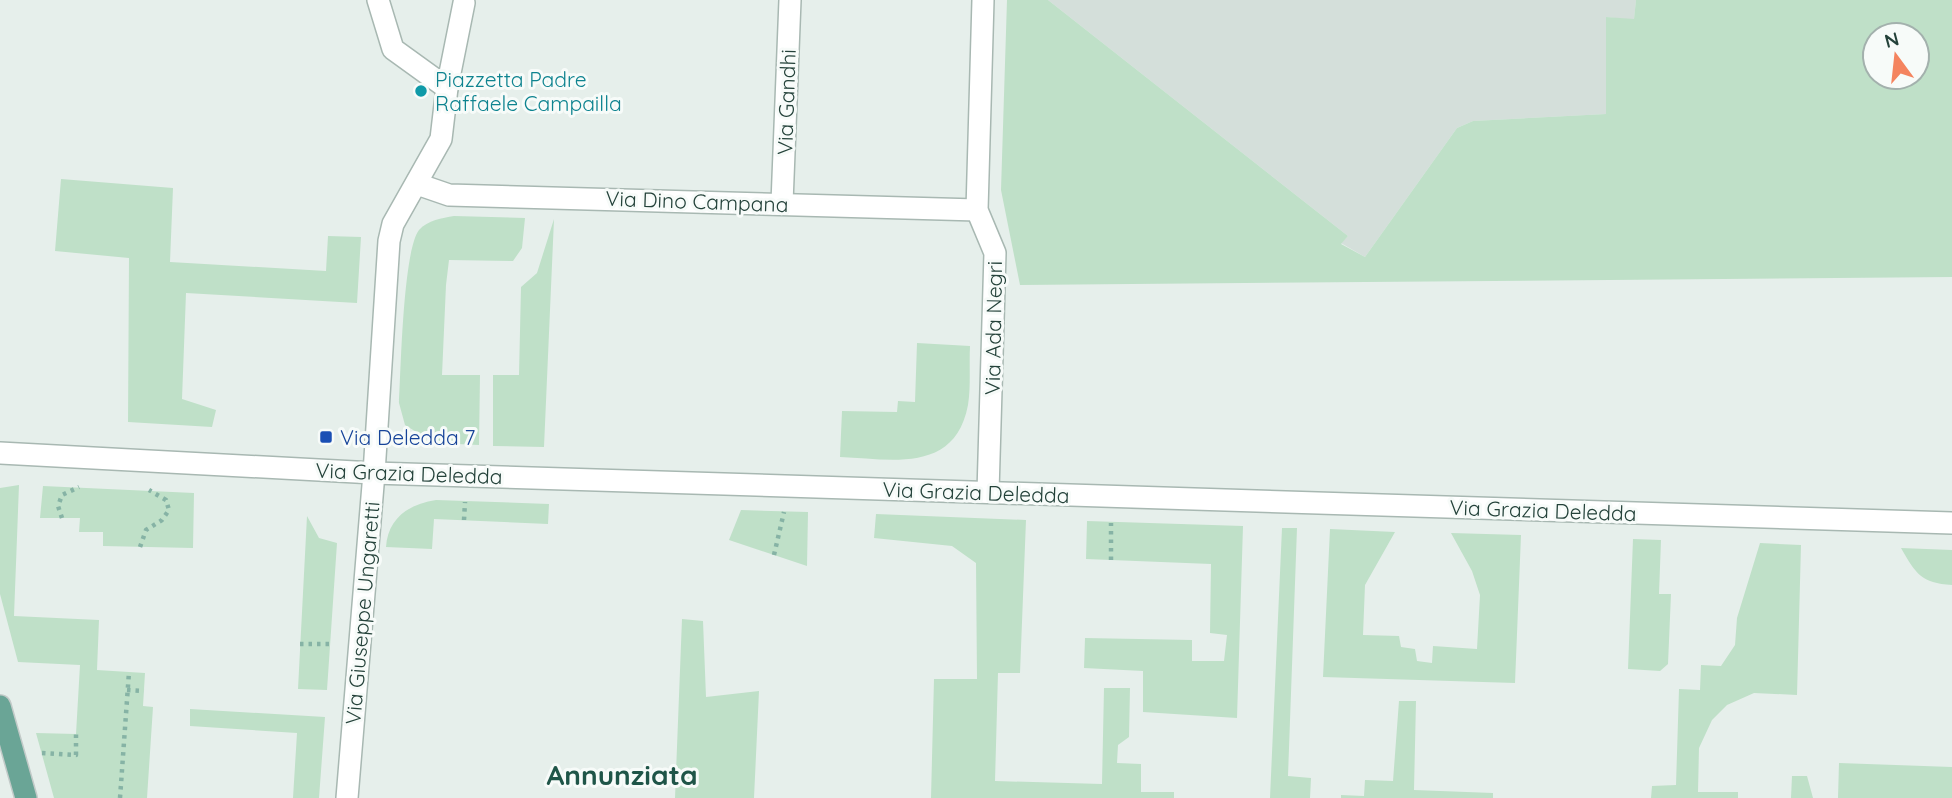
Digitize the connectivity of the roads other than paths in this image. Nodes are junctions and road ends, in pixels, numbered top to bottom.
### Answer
1 (377, 0) edge
2 (790, 0) edge
3 (982, 0) edge
4 (464, 2) dead end
5 (447, 88) junction
6 (418, 184) junction
7 (782, 203) junction
8 (977, 210) junction
9 (0, 453) edge
10 (374, 473) junction
11 (989, 492) junction
12 (1952, 523) edge
13 (0, 705) edge
14 (26, 798) edge
15 (347, 798) edge

1 - 5 street
2 - 7 street, Via Gandhi
3 - 8 street, Via Ada Negri
4 - 5 street, Via Giuseppe Ungaretti
5 - 6 street, Via Giuseppe Ungaretti
6 - 7 street, Via Dino Campana
6 - 10 street, Via Giuseppe Ungaretti
7 - 8 street, Via Dino Campana
8 - 11 street, Via Ada Negri
9 - 10 street, Via Grazia Deledda
10 - 11 street, Via Grazia Deledda
10 - 15 street, Via Giuseppe Ungaretti
11 - 12 street, Via Grazia Deledda
13 - 14 main road

